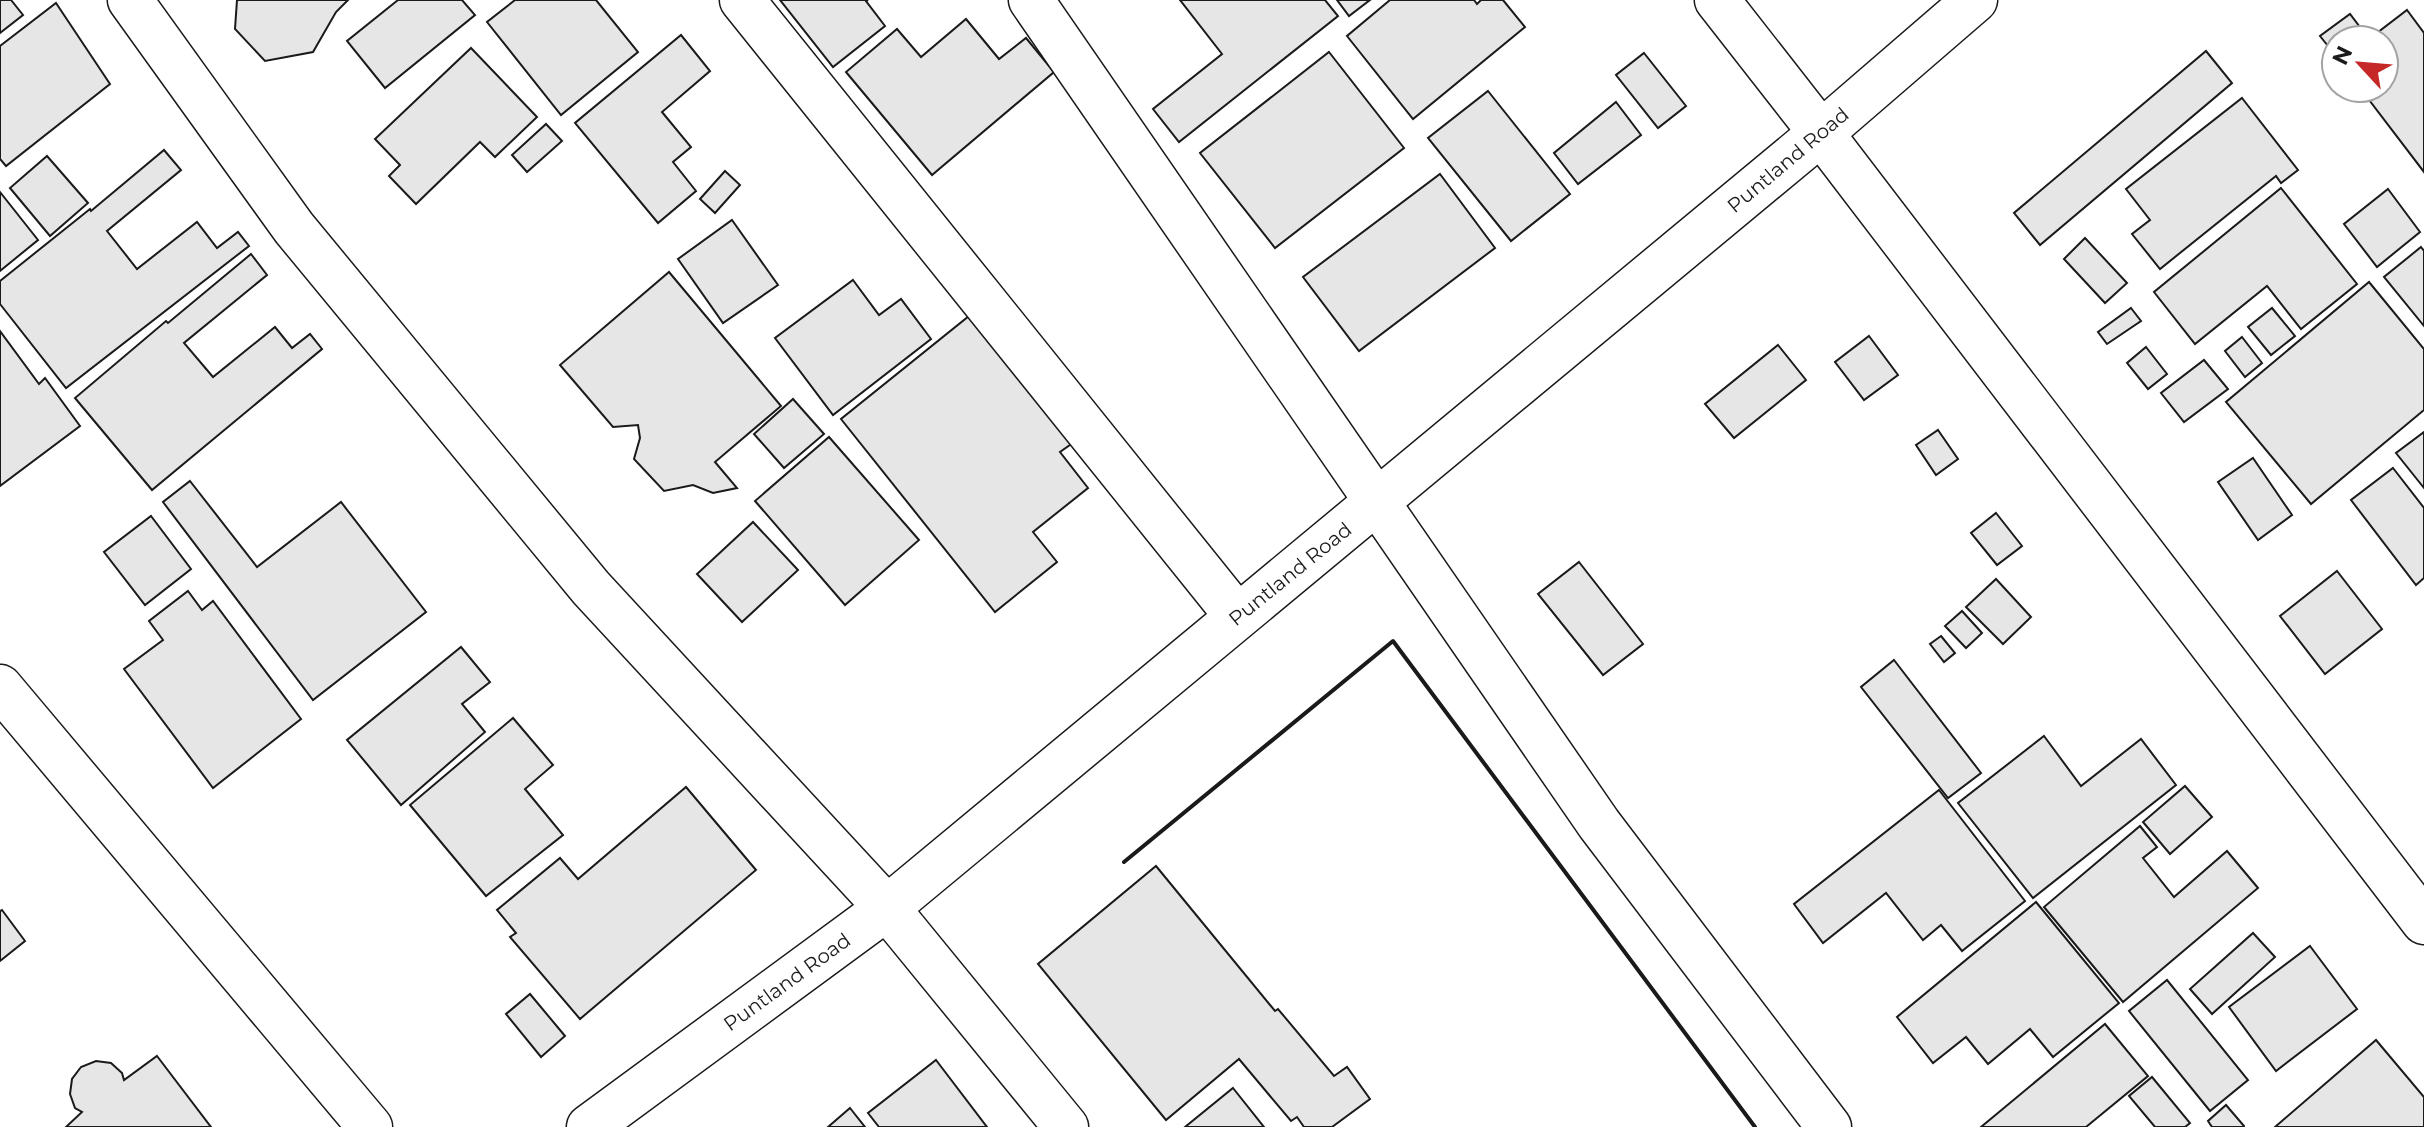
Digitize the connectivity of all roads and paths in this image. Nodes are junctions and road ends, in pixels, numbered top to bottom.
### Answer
1 (130, 0) edge
2 (742, 0) edge
3 (1031, 0) edge
4 (1717, 0) edge
5 (1975, 0) edge
6 (1821, 133) junction
7 (1379, 502) junction
8 (1237, 616) junction
9 (0, 687) edge
10 (887, 908) junction
11 (2424, 922) edge
12 (370, 1127) edge
13 (589, 1127) edge
14 (1066, 1127) edge
15 (1829, 1127) edge

1 - 10 street
2 - 8 street
3 - 7 street
4 - 6 street
5 - 6 street, Puntland Road
6 - 7 street, Puntland Road
6 - 11 street
7 - 8 street, Puntland Road
7 - 15 street
8 - 10 street, Puntland Road
9 - 12 street
10 - 13 street, Puntland Road
10 - 14 street

